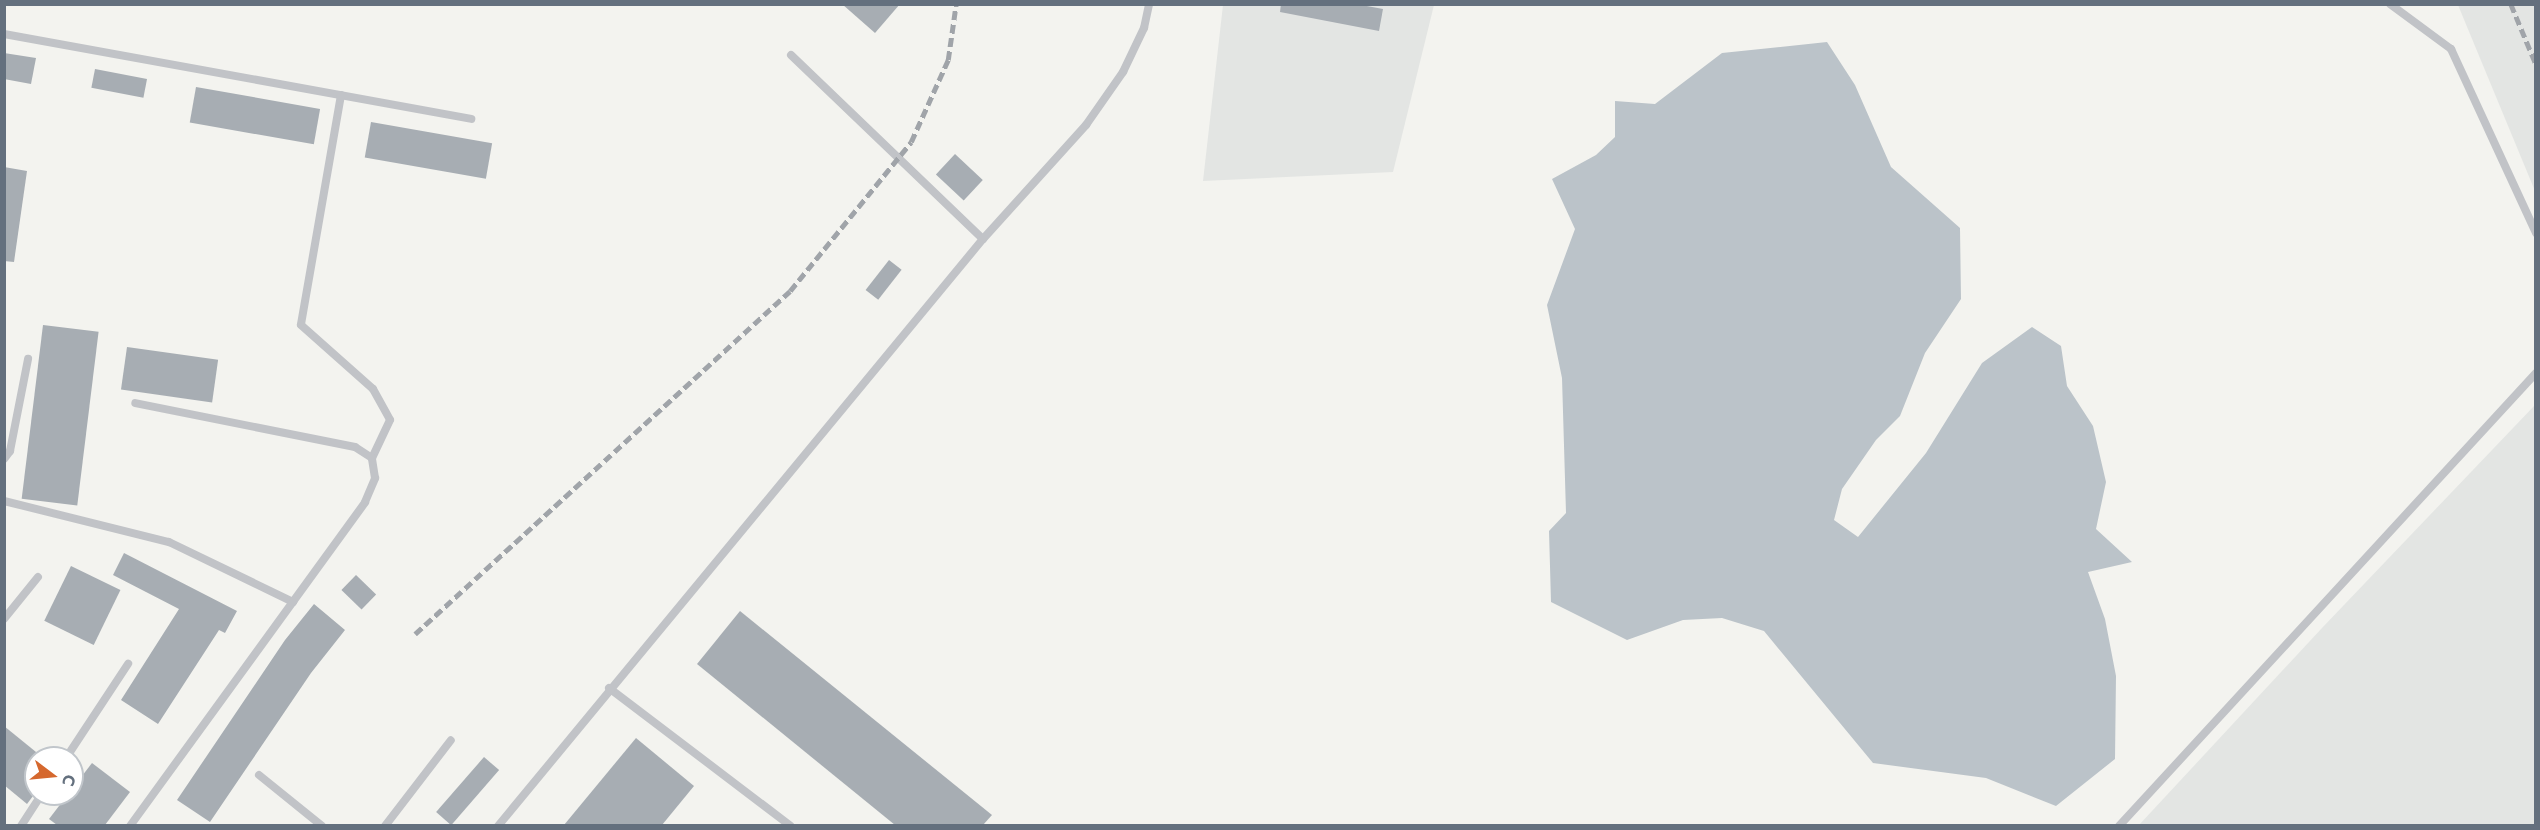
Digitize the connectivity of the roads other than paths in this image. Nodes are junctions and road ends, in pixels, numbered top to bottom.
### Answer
1 (1149, 4) edge
2 (2390, 4) edge
3 (4, 34) edge
4 (791, 55) dead end
5 (340, 96) junction
6 (471, 119) dead end
7 (2535, 232) edge
8 (983, 239) junction
9 (28, 359) dead end
10 (2535, 373) edge
11 (135, 403) dead end
12 (372, 458) junction
13 (4, 459) edge
14 (4, 501) edge
15 (38, 577) dead end
16 (293, 602) junction
17 (4, 619) edge
18 (128, 664) dead end
19 (609, 688) junction
20 (451, 740) dead end
21 (74, 746) edge
22 (259, 775) dead end
23 (34, 806) edge
24 (21, 825) edge
25 (130, 825) edge
26 (322, 825) edge
27 (385, 825) edge
28 (498, 825) edge
29 (791, 825) edge
30 (2119, 825) edge

1 - 8 lane
2 - 7 lane
3 - 5 lane
4 - 8 lane
5 - 6 lane
5 - 12 lane
8 - 19 lane
9 - 13 lane
10 - 30 lane
11 - 12 lane
12 - 16 lane
14 - 16 lane
15 - 17 lane
16 - 25 lane
18 - 21 lane
19 - 28 lane
19 - 29 lane
20 - 27 lane
22 - 26 lane
23 - 24 lane

